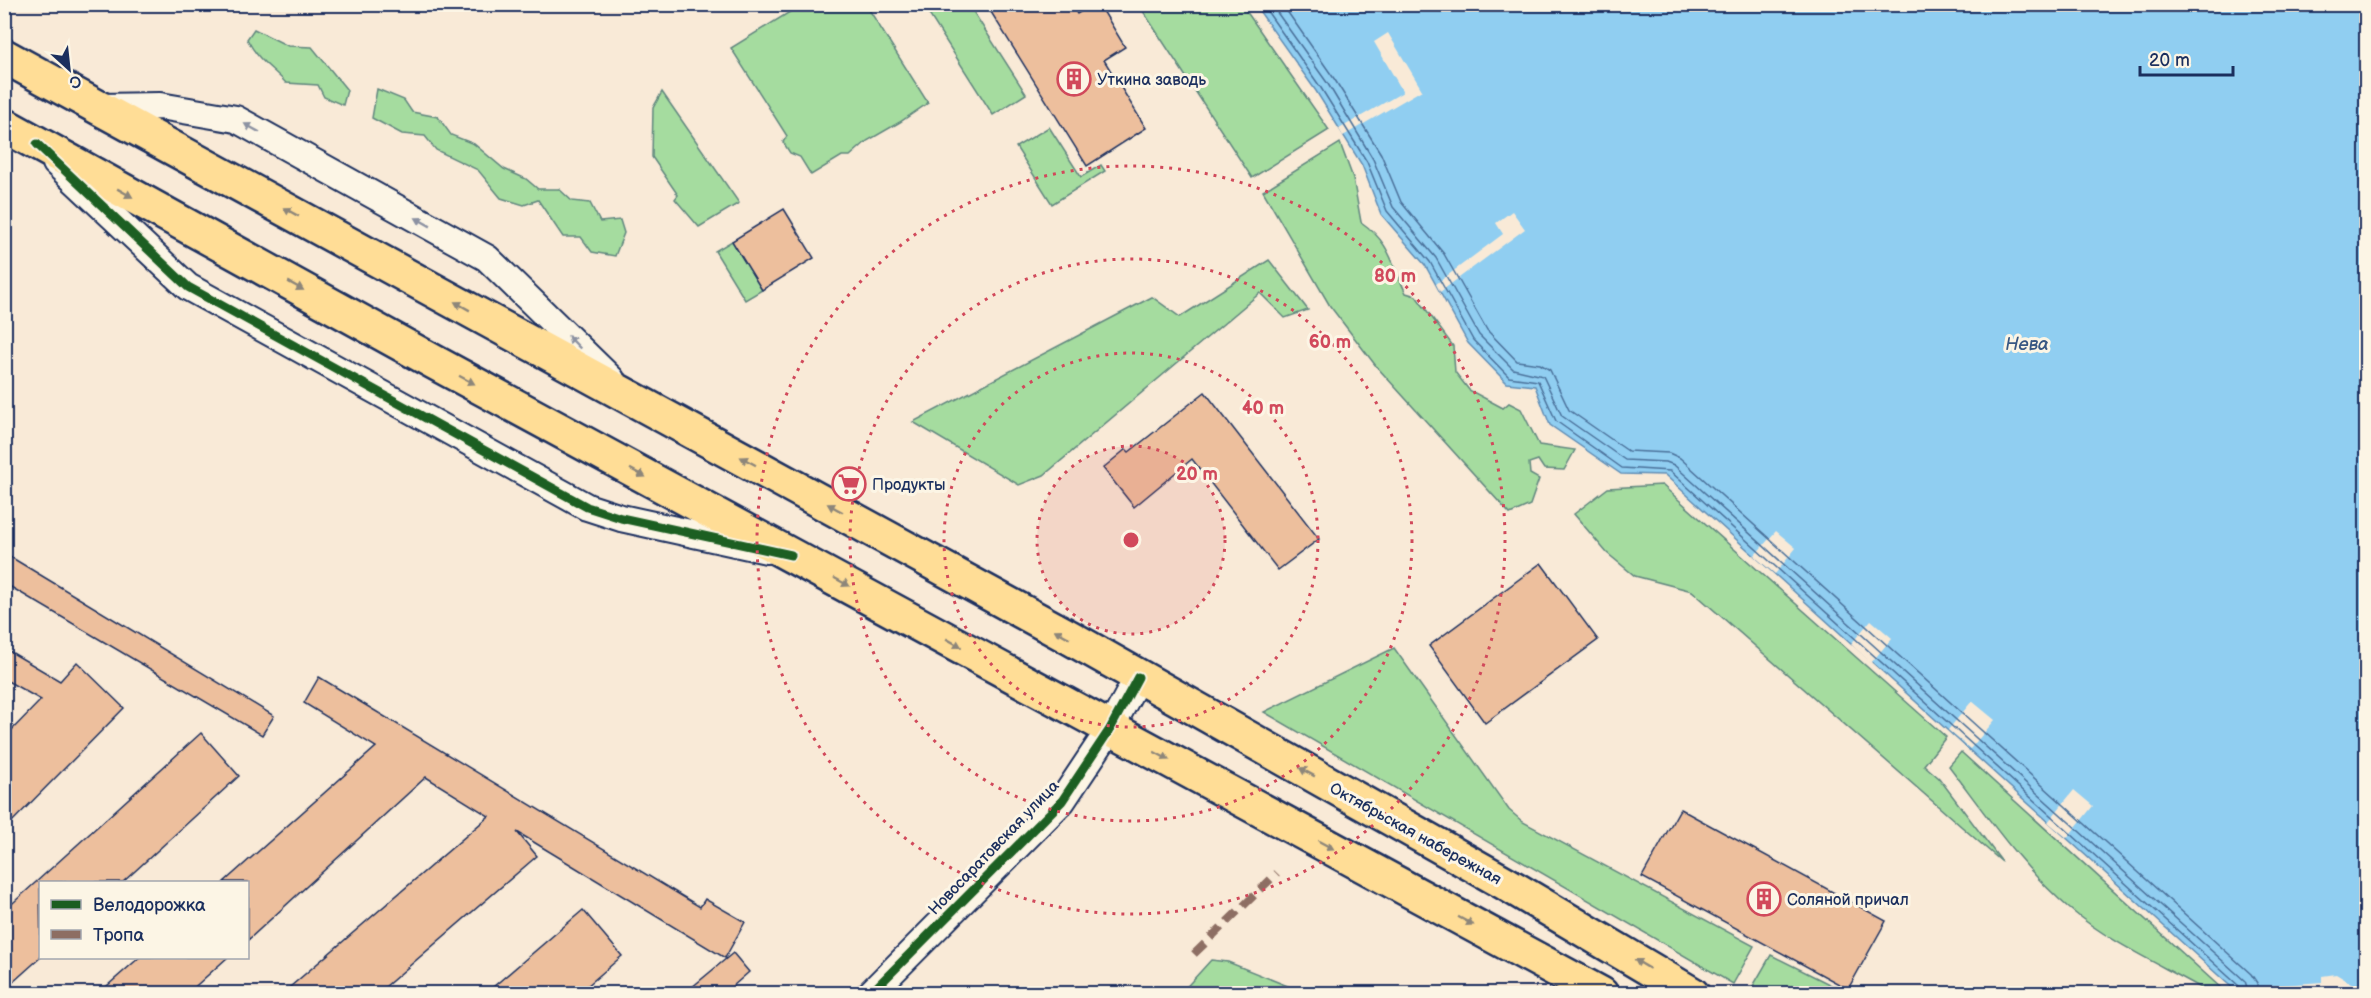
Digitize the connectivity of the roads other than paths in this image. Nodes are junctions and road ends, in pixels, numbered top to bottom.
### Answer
1 (4, 56) edge
2 (100, 107) junction
3 (4, 125) edge
4 (37, 144) junction
5 (630, 399) junction
6 (791, 555) junction
7 (1138, 677) junction
8 (1110, 729) junction
9 (870, 993) edge
10 (1601, 993) edge
11 (1692, 993) edge

1 - 2 main road, Октябрьская набережная
5 -> 2 main road, Октябрьская набережная
5 -> 2 street
3 - 4 main road
4 -> 6 main road
4 - 6 street
7 -> 5 main road, Октябрьская набережная
6 -> 8 main road
7 - 8 street, Новосаратовская улица
11 -> 7 main road, Октябрьская набережная
8 - 9 street, Новосаратовская улица
8 -> 10 main road

